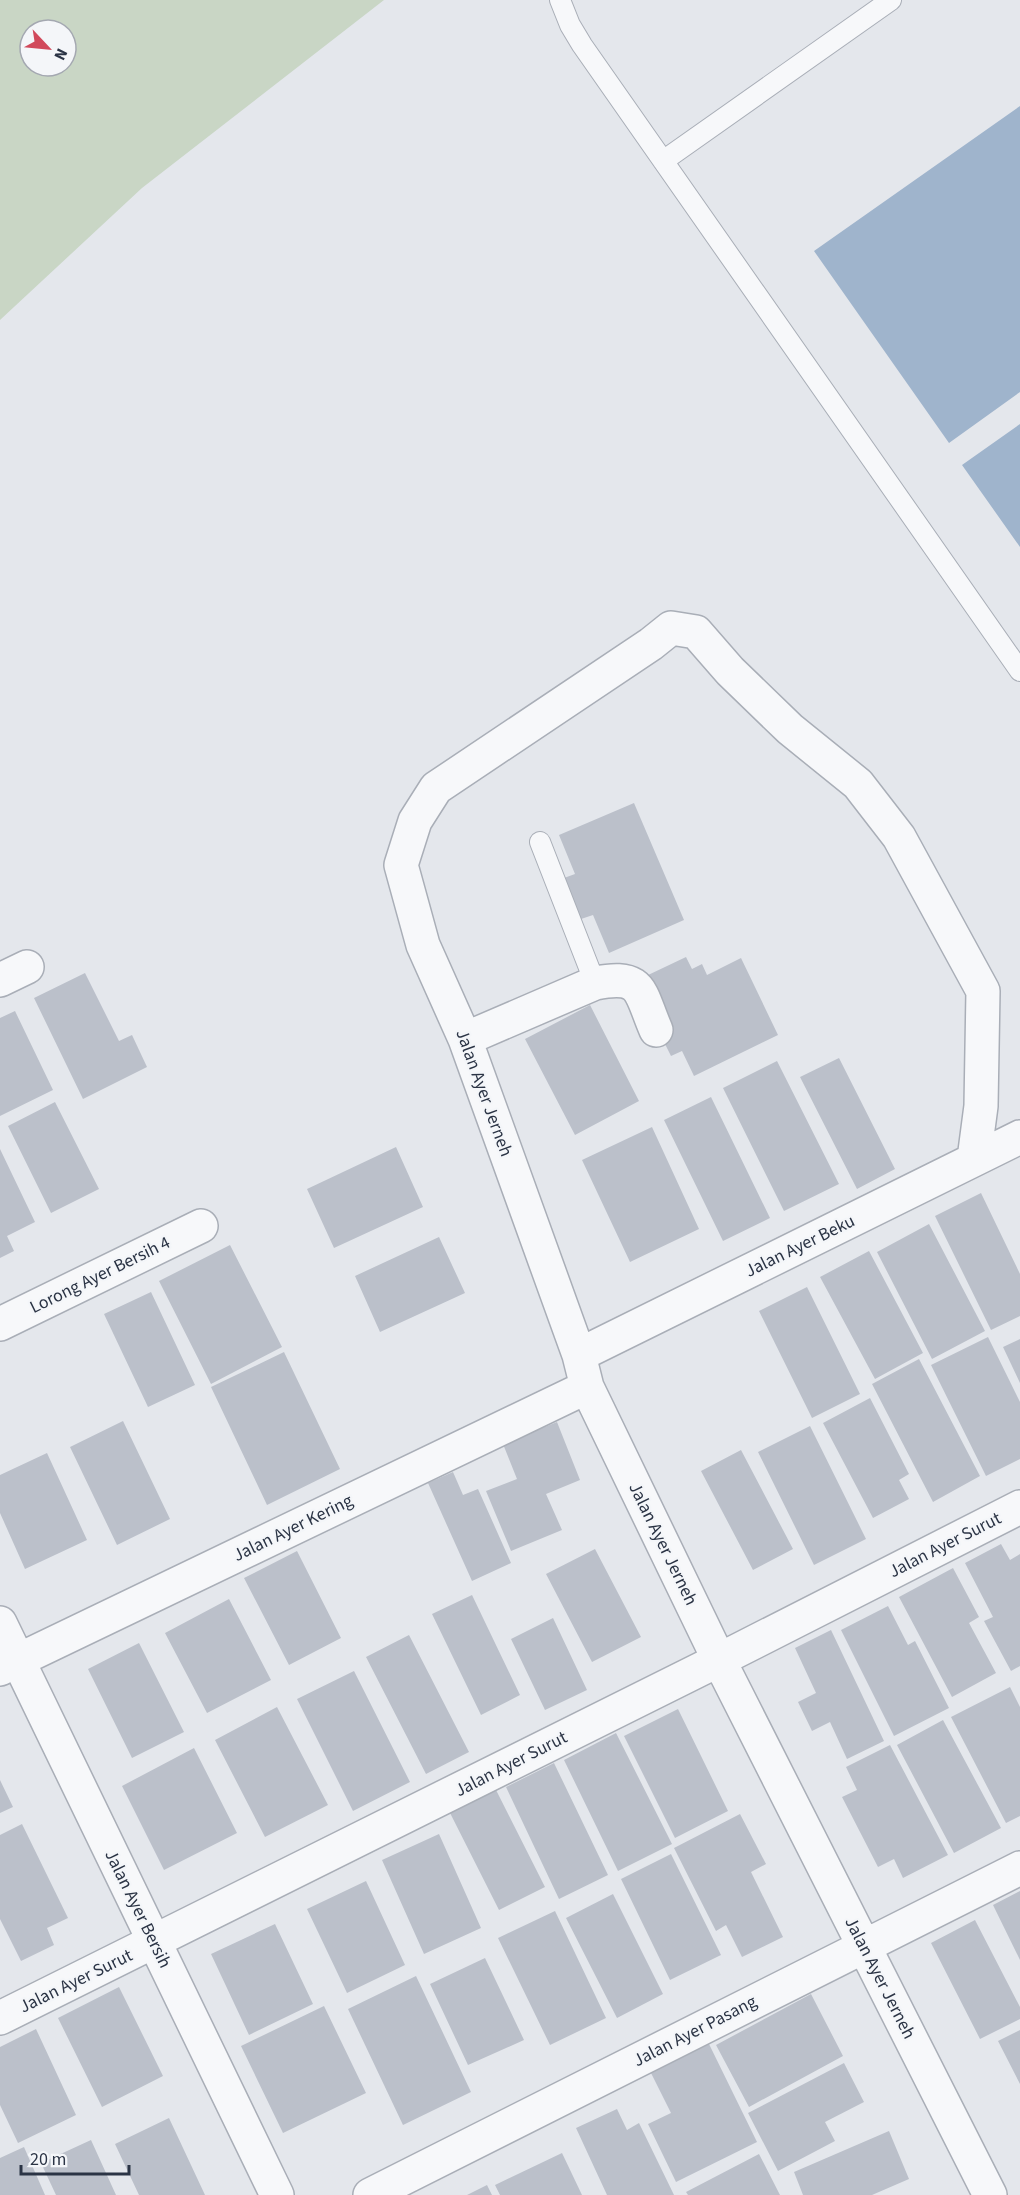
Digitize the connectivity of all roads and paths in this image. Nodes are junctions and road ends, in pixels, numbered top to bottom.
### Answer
1 (561, 0) edge
2 (891, 0) edge
3 (663, 161) junction
4 (1020, 671) edge
5 (540, 842) dead end
6 (595, 983) junction
7 (656, 1030) dead end
8 (465, 1039) junction
9 (1020, 1137) edge
10 (974, 1159) junction
11 (201, 1226) dead end
12 (0, 1324) edge
13 (579, 1355) junction
14 (587, 1387) junction
15 (1020, 1507) edge
16 (0, 1623) edge
17 (719, 1660) junction
18 (9, 1664) edge
19 (1020, 1868) edge
20 (154, 1942) junction
21 (864, 1946) junction
22 (0, 2018) edge
23 (277, 2195) edge
24 (370, 2195) edge
25 (990, 2195) edge

1 - 3 lane
2 - 3 lane
3 - 4 lane
5 - 6 lane
6 - 7 street
6 - 8 street
8 - 10 street, Jalan Ayer Jerneh
8 - 13 street, Jalan Ayer Jerneh
9 - 10 street, Jalan Ayer Beku
10 - 13 street, Jalan Ayer Beku
11 - 12 street, Lorong Ayer Bersih 4
13 - 14 street, Jalan Ayer Jerneh
14 - 17 street, Jalan Ayer Jerneh
14 - 18 street, Jalan Ayer Kering
15 - 17 street, Jalan Ayer Surut
16 - 18 street, Jalan Ayer Bersih
17 - 20 street, Jalan Ayer Surut
17 - 21 street, Jalan Ayer Jerneh
18 - 20 street, Jalan Ayer Bersih
19 - 21 street, Jalan Ayer Pasang
20 - 22 street, Jalan Ayer Surut
20 - 23 street, Jalan Ayer Bersih
21 - 24 street, Jalan Ayer Pasang
21 - 25 street, Jalan Ayer Jerneh

